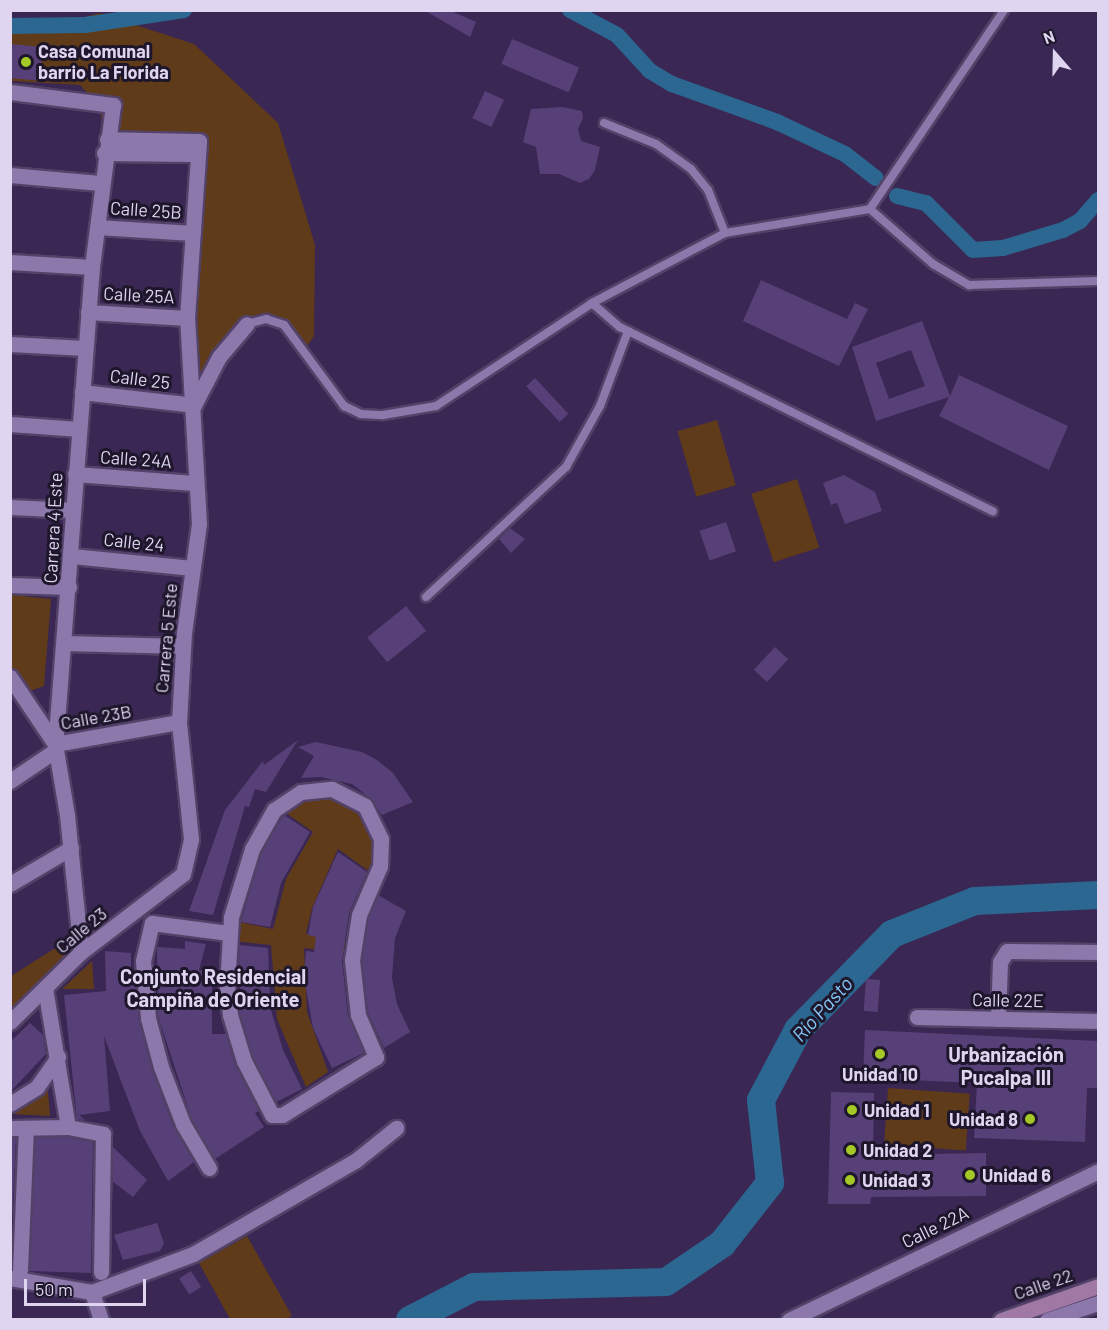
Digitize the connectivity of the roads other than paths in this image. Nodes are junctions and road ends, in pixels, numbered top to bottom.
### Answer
1 (1004, 10) edge
2 (10, 92) edge
3 (604, 123) dead end
4 (106, 146) junction
5 (10, 175) edge
6 (100, 183) junction
7 (870, 209) junction
8 (97, 226) junction
9 (193, 233) junction
10 (725, 233) junction
11 (10, 262) edge
12 (92, 267) junction
13 (1098, 281) edge
14 (592, 303) junction
15 (88, 312) junction
16 (188, 318) junction
17 (247, 324) joint
18 (628, 331) junction
19 (10, 344) edge
20 (85, 348) junction
21 (82, 392) junction
22 (194, 405) junction
23 (10, 424) edge
24 (79, 429) junction
25 (75, 474) junction
26 (194, 483) junction
27 (10, 507) edge
28 (73, 510) junction
29 (993, 511) dead end
30 (72, 556) junction
31 (192, 568) junction
32 (10, 585) edge
33 (69, 587) junction
34 (426, 597) dead end
35 (64, 643) junction
36 (183, 646) junction
37 (11, 678) edge
38 (180, 722) junction
39 (56, 747) junction
40 (10, 781) edge
41 (70, 848) junction
42 (183, 874) joint
43 (10, 884) edge
44 (140, 907) junction
45 (152, 923) junction
46 (228, 933) junction
47 (81, 952) junction
48 (1098, 952) edge
49 (45, 988) junction
50 (917, 1017) dead end
51 (998, 1019) junction
52 (1098, 1021) edge
53 (10, 1022) edge
54 (58, 1057) junction
55 (10, 1104) edge
56 (68, 1127) junction
57 (18, 1128) edge
58 (396, 1128) dead end
59 (209, 1168) dead end
60 (1098, 1170) edge
61 (101, 1272) dead end
62 (15, 1274) edge
63 (1098, 1286) edge
64 (92, 1292) junction
65 (1098, 1303) edge
66 (1065, 1317) edge
67 (101, 1320) edge
68 (789, 1320) edge
69 (1001, 1320) edge
70 (1047, 1320) edge

1 - 7 lane
2 - 4 street, Carrera 4 Este
3 - 10 lane
4 - 6 street, Carrera 4 Este
4 - 9 street, Carrera 5 Este
5 - 6 street
6 - 8 street, Carrera 4 Este
7 - 10 lane
7 - 13 lane
8 - 9 street, Calle 25B
8 - 12 street, Carrera 4 Este
9 - 16 street, Carrera 5 Este
10 - 14 lane
11 - 12 street
12 - 15 street, Carrera 4 Este
14 - 17 lane
14 - 18 lane
15 - 16 street, Calle 25A
15 - 20 street, Carrera 4 Este
16 - 22 street, Carrera 5 Este
17 - 22 street, Carrera 5 Este
18 - 29 lane
18 - 34 lane
19 - 20 street
20 - 21 street, Carrera 4 Este
21 - 22 street, Calle 25
21 - 24 street, Carrera 4 Este
22 - 26 street, Carrera 5 Este
23 - 24 street
24 - 25 street, Carrera 4 Este
25 - 26 street, Calle 24A
25 - 28 street, Carrera 4 Este
26 - 31 street, Carrera 5 Este
27 - 28 street
28 - 30 street, Carrera 4 Este
30 - 31 street, Calle 24
30 - 33 street, Carrera 4 Este
31 - 36 street, Carrera 5 Este
32 - 33 street
33 - 35 street, Carrera 4 Este
35 - 36 street
35 - 39 street, Carrera 4 Este
36 - 38 street, Carrera 5 Este
37 - 39 street
38 - 39 street, Calle 23B
38 - 42 street, Carrera 5 Este
39 - 40 street, Calle 23B
39 - 41 street, Carrera 4 Este
41 - 43 street
41 - 47 street, Carrera 4 Este
42 - 44 street, Calle 23
44 - 45 street
44 - 47 street, Calle 23
45 - 46 street
45 - 59 street
46 - 46 street
47 - 49 street, Calle 23
48 - 51 street
49 - 53 street, Calle 23
49 - 54 street
50 - 51 street, Calle 22E
51 - 52 street, Calle 22E
54 - 55 street
54 - 56 street
56 - 57 street
56 - 61 street
57 - 62 street
58 - 64 street
60 - 68 street, Calle 22A
62 - 64 street
63 - 69 main road, Calle 22
64 - 67 street
65 - 66 street
66 - 70 street

